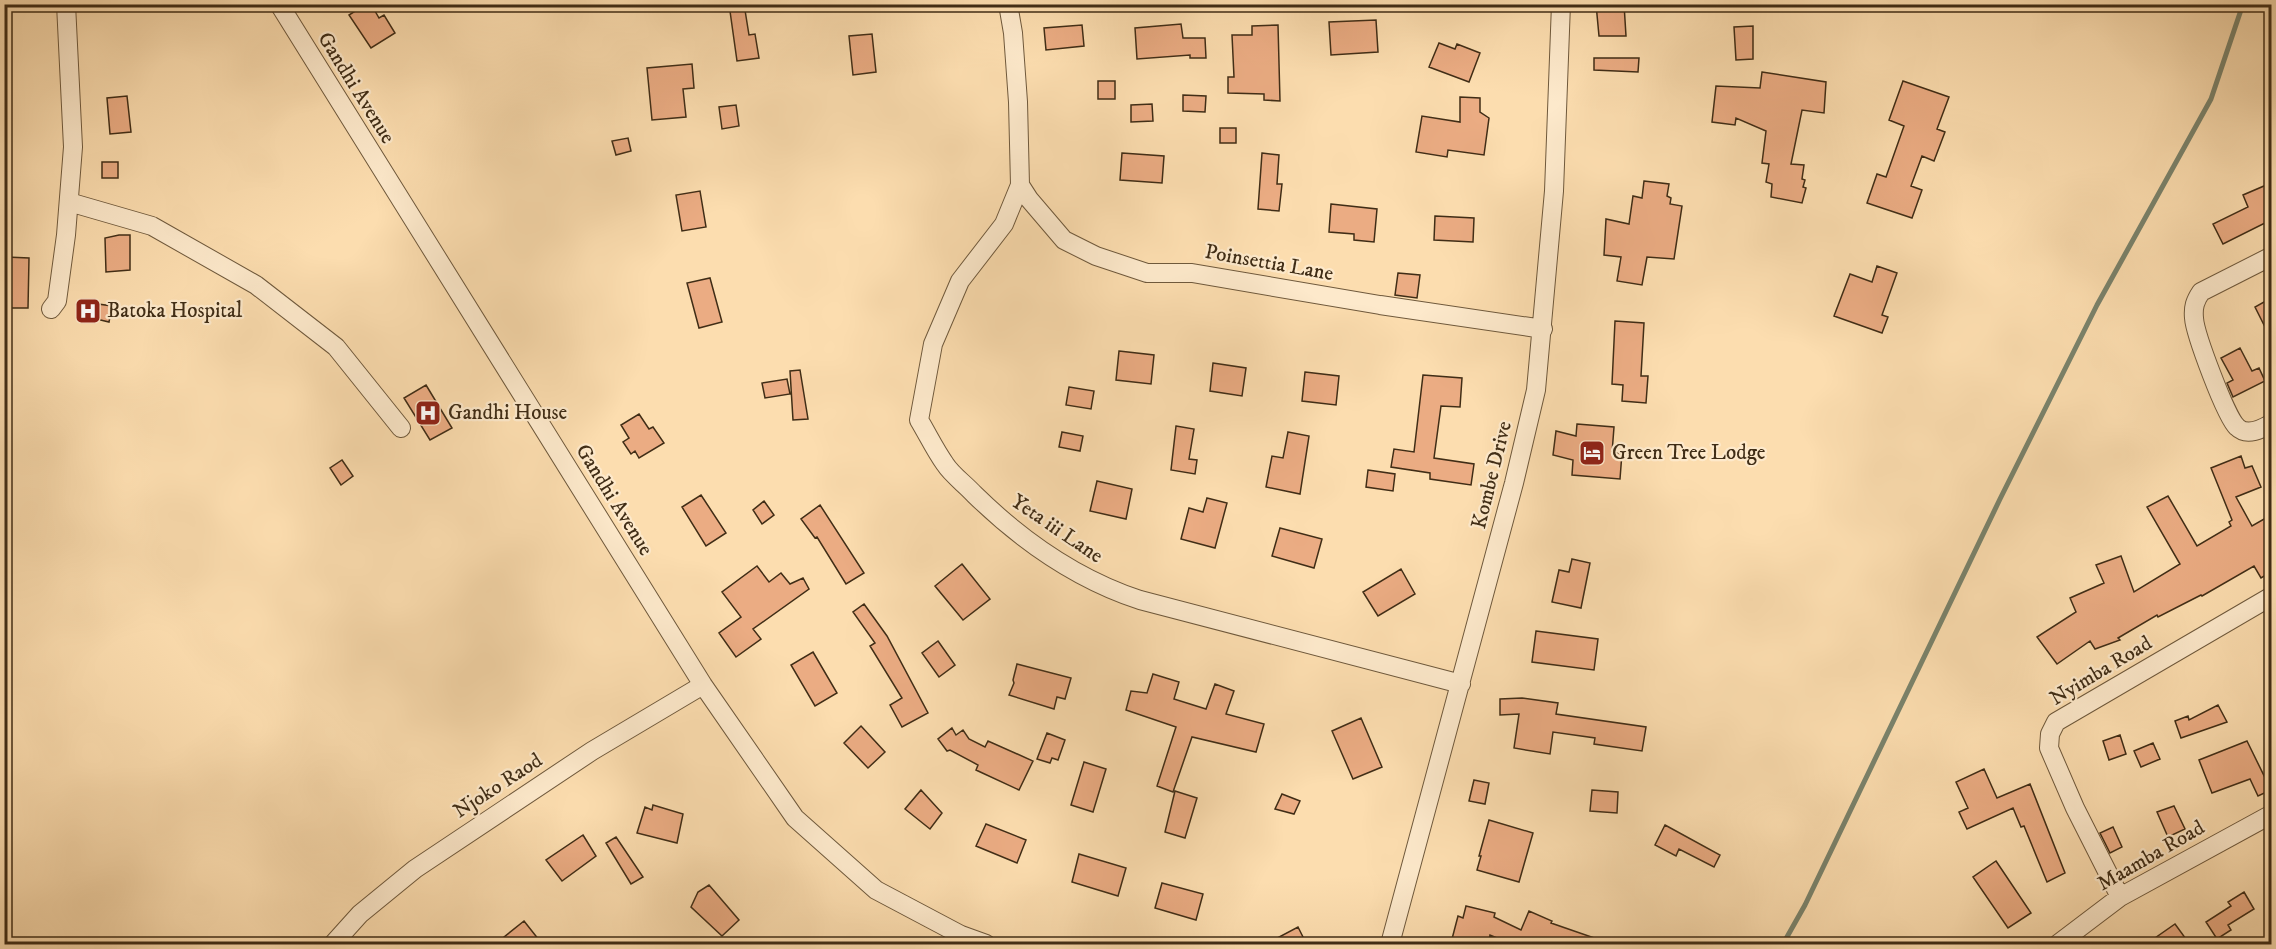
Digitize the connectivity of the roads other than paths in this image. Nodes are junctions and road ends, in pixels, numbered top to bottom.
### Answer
1 (66, 4) edge
2 (279, 4) edge
3 (1008, 4) edge
4 (1560, 4) edge
5 (1020, 185) junction
6 (69, 202) junction
7 (2271, 256) edge
8 (51, 309) dead end
9 (1543, 329) junction
10 (2271, 423) edge
11 (401, 428) dead end
12 (2271, 596) edge
13 (1461, 684) junction
14 (703, 685) junction
15 (2271, 814) edge
16 (2120, 897) junction
17 (333, 945) edge
18 (986, 945) edge
19 (1390, 945) edge
20 (2058, 945) edge

1 - 6 street
2 - 14 street, Gandhi Avenue
3 - 5 street
4 - 9 street, Kombe Drive
5 - 9 street, Poinsettia Lane
5 - 13 street, Yeta iii Lane
6 - 8 street
6 - 11 street
7 - 10 street
9 - 13 street, Kombe Drive
12 - 16 street, Nyimba Road
13 - 19 street, Kombe Drive
14 - 17 street, Njoko Raod
14 - 18 street, Gandhi Avenue
15 - 16 street, Maamba Road
16 - 20 street, Maamba Road

